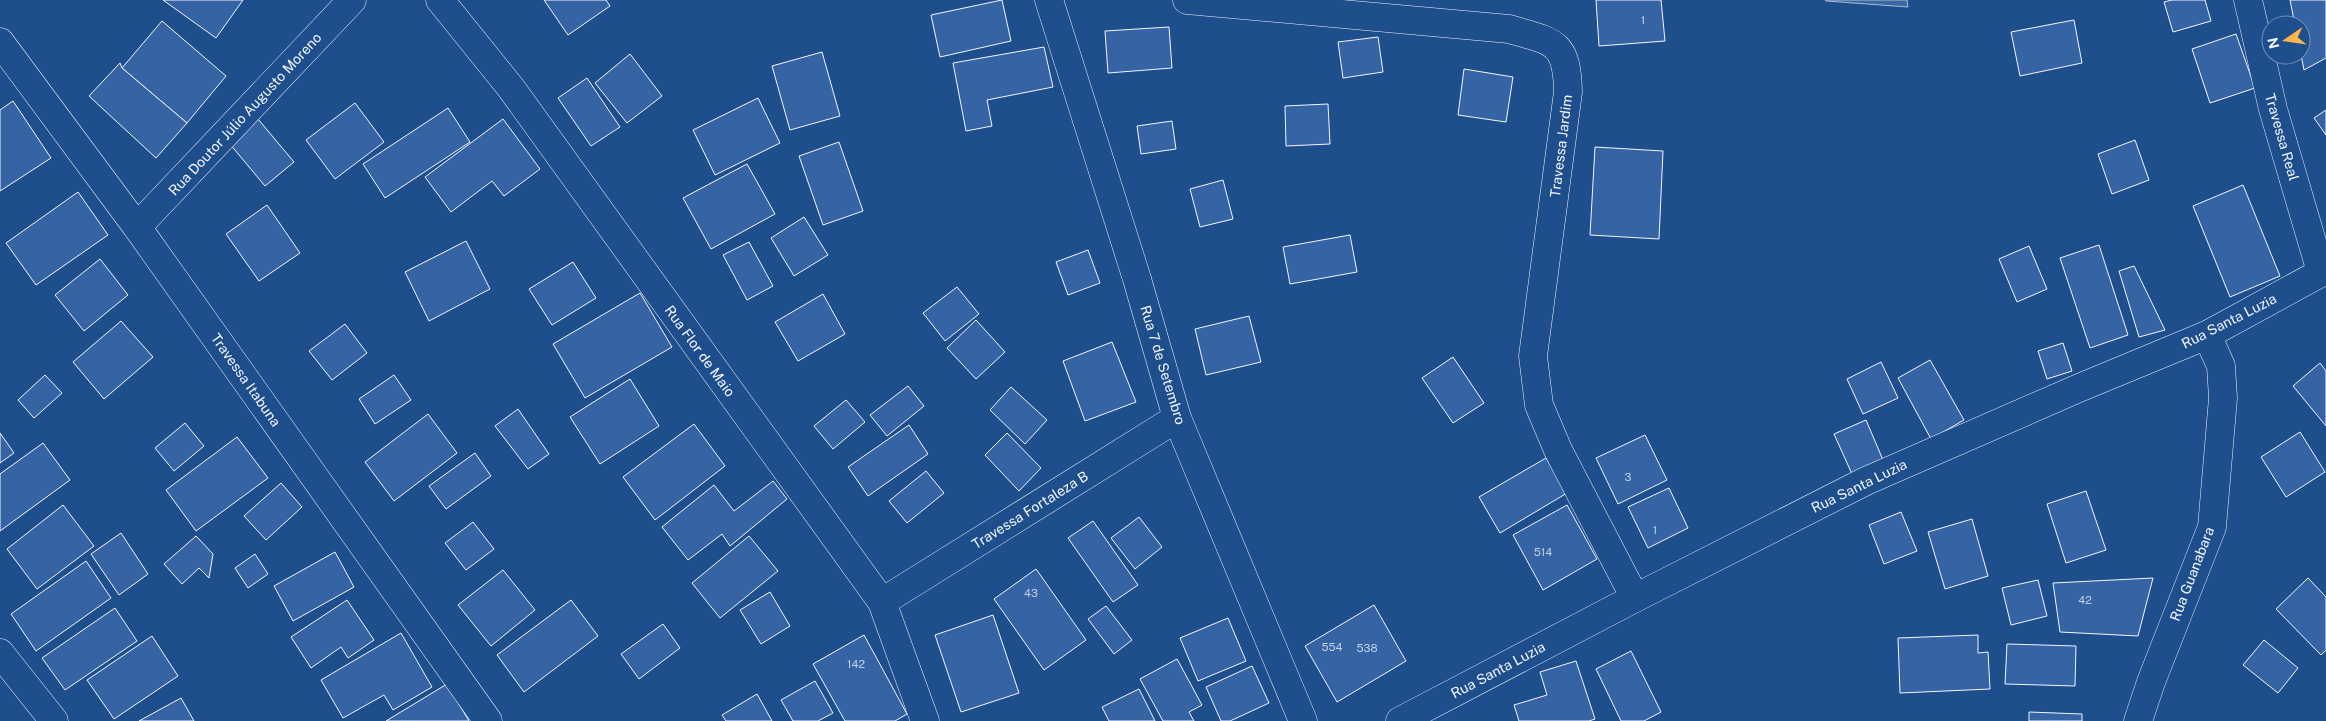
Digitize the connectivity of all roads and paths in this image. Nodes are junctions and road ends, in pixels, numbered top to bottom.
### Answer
1 (352, 0) edge
2 (440, 0) edge
3 (1049, 0) edge
4 (1187, 0) edge
5 (2248, 0) edge
6 (0, 42) edge
7 (137, 227) junction
8 (2324, 271) edge
9 (2207, 335) junction
10 (1177, 418) junction
11 (1635, 598) junction
12 (882, 602) junction
13 (0, 653) edge
14 (919, 718) edge
15 (54, 721) edge
16 (488, 721) edge
17 (1303, 721) edge
18 (1400, 721) edge
19 (2138, 721) edge

1 - 7 street, Rua Doutor Júlio Augusto Moreno
2 - 12 street, Rua Flor de Maio
3 - 10 street, Rua 7 de Setembro
4 - 11 street, Travessa Jardim
5 - 8 street, Travessa Real
6 - 7 street, Travessa Itabuna
7 - 16 street, Travessa Itabuna
8 - 9 street, Rua Santa Luzia
9 - 11 street, Rua Santa Luzia
9 - 19 street, Rua Guanabara
10 - 12 street, Travessa Fortaleza B
10 - 17 street, Rua 7 de Setembro
11 - 18 street, Rua Santa Luzia
12 - 14 street, Rua Flor de Maio
13 - 15 street

